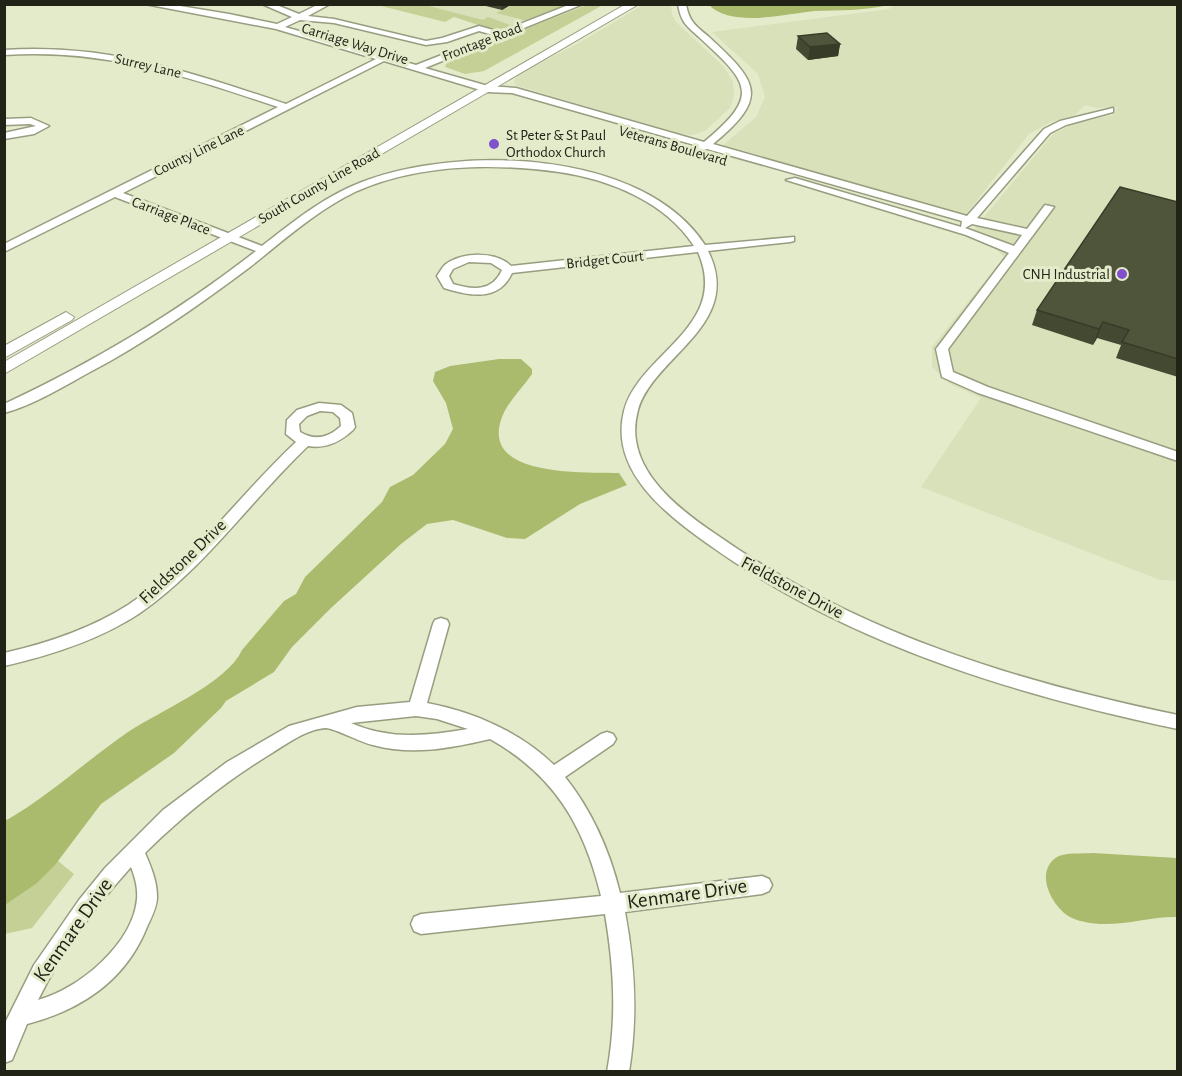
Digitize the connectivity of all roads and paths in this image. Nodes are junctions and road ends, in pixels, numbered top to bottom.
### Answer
1 (149, 4) edge
2 (191, 4) edge
3 (266, 4) edge
4 (326, 4) edge
5 (579, 4) edge
6 (613, 4) edge
7 (634, 4) edge
8 (681, 4) edge
9 (233, 14) junction
10 (299, 16) junction
11 (282, 25) junction
12 (501, 35) junction
13 (4, 53) edge
14 (393, 53) junction
15 (383, 58) junction
16 (419, 67) junction
17 (480, 87) junction
18 (286, 107) junction
19 (1110, 110) dead end
20 (4, 122) edge
21 (4, 136) edge
22 (707, 145) junction
23 (697, 153) junction
24 (113, 193) junction
25 (1048, 207) dead end
26 (969, 220) junction
27 (961, 230) junction
28 (1028, 233) junction
29 (222, 235) junction
30 (790, 239) dead end
31 (4, 249) edge
32 (703, 249) junction
33 (264, 250) junction
34 (1015, 251) junction
35 (508, 270) junction
36 (4, 352) edge
37 (4, 369) edge
38 (4, 409) edge
39 (304, 442) dead end
40 (1178, 457) edge
41 (441, 624) dead end
42 (4, 660) edge
43 (417, 709) junction
44 (330, 721) junction
45 (1178, 722) edge
46 (492, 731) junction
47 (607, 739) dead end
48 (554, 775) junction
49 (134, 851) junction
50 (762, 885) dead end
51 (612, 904) junction
52 (421, 924) dead end
53 (20, 1015) junction
54 (4, 1052) edge
55 (618, 1071) edge

1 - 9 street, Carriage Way Drive
2 - 9 street, Carriage Way Drive
3 - 10 street
4 - 10 street
5 - 12 street, Frontage Road
6 - 17 main road, South County Line Road
7 - 17 main road, South County Line Road
8 - 22 street
9 - 11 street, Carriage Way Drive
10 - 11 street
10 - 12 street
11 - 14 street, Carriage Way Drive
11 - 15 street, Carriage Way Drive
12 - 16 street, Frontage Road
13 - 18 street, Surrey Lane
14 - 15 street, County Line Lane
14 - 16 street, Carriage Way Drive
15 - 16 street, Carriage Way Drive
15 - 18 street, County Line Lane
16 - 17 street, Frontage Road
17 - 22 street, Veterans Boulevard
17 - 23 street, Veterans Boulevard
17 - 29 main road, South County Line Road
18 - 24 street, County Line Lane
19 - 26 street
20 - 21 street
22 - 23 street
22 - 26 street, Veterans Boulevard
23 - 27 street, Veterans Boulevard
24 - 29 street, Carriage Place
24 - 31 street, County Line Lane
25 - 28 street
26 - 27 street
26 - 28 street, Veterans Boulevard
27 - 34 street, Veterans Boulevard
28 - 34 street
29 - 33 street
29 - 36 main road, South County Line Road
29 - 37 main road, South County Line Road
30 - 32 street
32 - 33 street, Fieldstone Drive
32 - 35 street, Bridget Court
32 - 45 street, Fieldstone Drive
33 - 38 street, Fieldstone Drive
34 - 40 street
35 - 35 street, Bridget Court
39 - 42 street, Fieldstone Drive
41 - 43 street
43 - 44 street, Kenmare Drive
43 - 46 street, Kenmare Drive
44 - 46 street
44 - 49 street, Kenmare Drive
46 - 48 street, Kenmare Drive
47 - 48 street
48 - 51 street, Kenmare Drive
49 - 53 street, Kenmare Drive
49 - 53 street, Kenmare Drive
50 - 51 street, Kenmare Drive
51 - 52 street, Kenmare Drive
51 - 55 street, Kenmare Drive
53 - 54 street, Kenmare Drive

